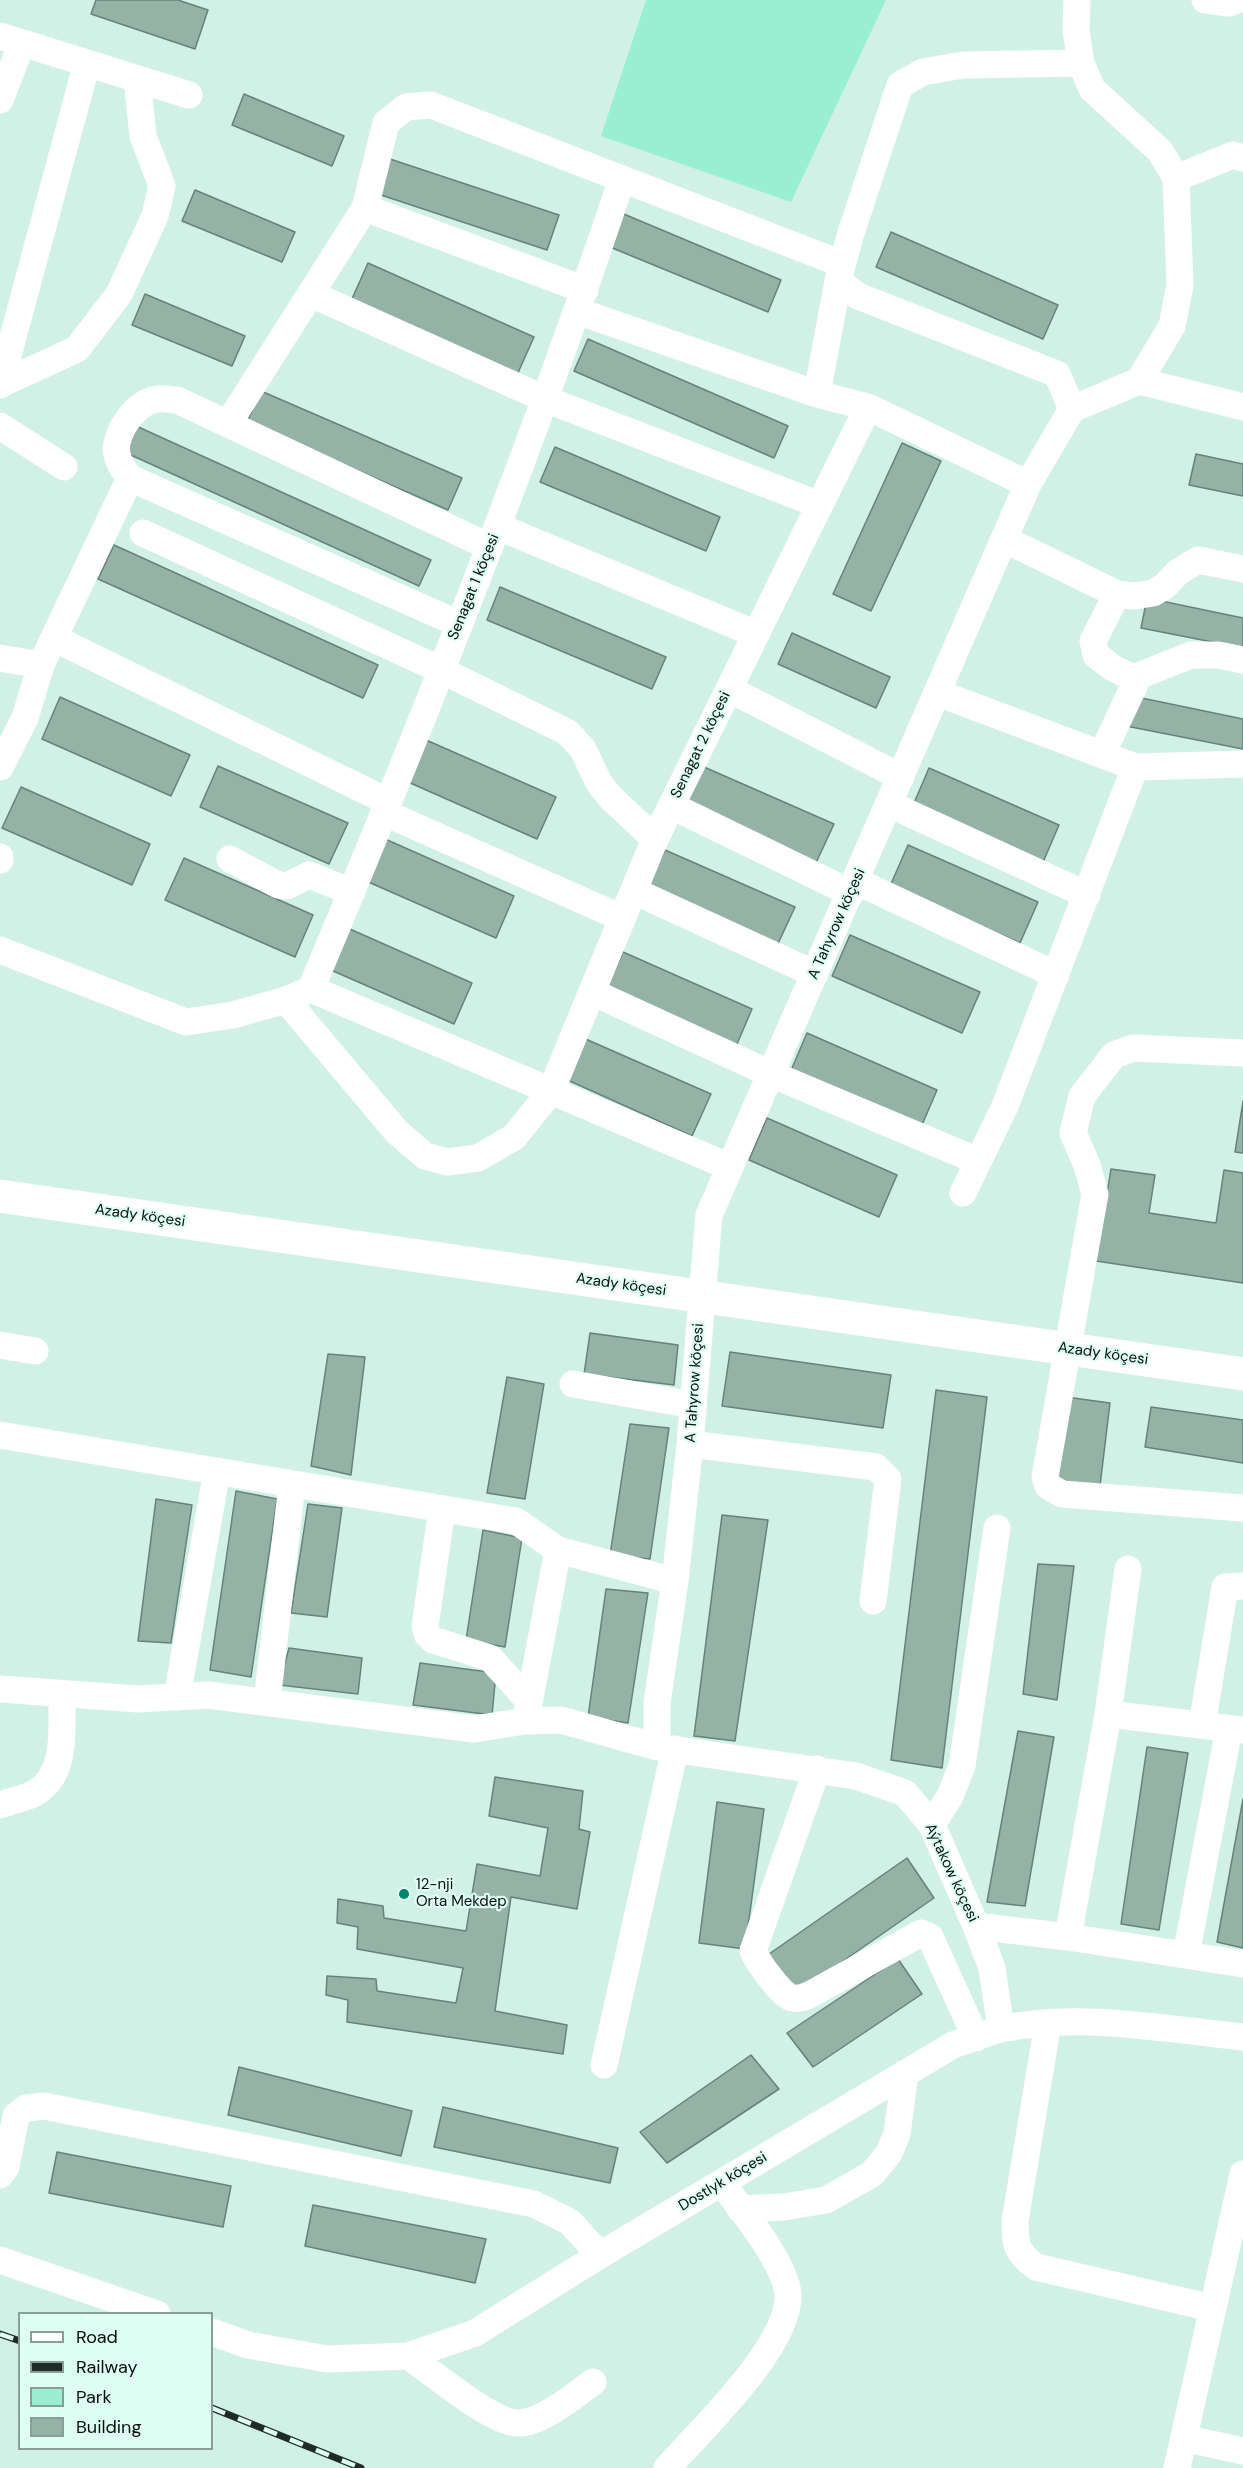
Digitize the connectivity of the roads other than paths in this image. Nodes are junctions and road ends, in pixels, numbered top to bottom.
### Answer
1 (1077, 0) edge
2 (1205, 0) edge
3 (1237, 0) edge
4 (11, 40) edge
5 (87, 63) junction
6 (1082, 63) junction
7 (137, 79) junction
8 (189, 95) dead end
9 (0, 100) edge
10 (1243, 158) edge
11 (1176, 178) junction
12 (622, 179) junction
13 (365, 208) junction
14 (840, 273) junction
15 (311, 294) junction
16 (581, 301) junction
17 (1139, 381) junction
18 (0, 385) edge
19 (817, 394) junction
20 (545, 399) junction
21 (868, 407) junction
22 (1243, 407) edge
23 (1072, 409) junction
24 (228, 424) junction
25 (0, 426) edge
26 (64, 467) dead end
27 (130, 478) junction
28 (1028, 484) junction
29 (820, 505) junction
30 (143, 533) dead end
31 (495, 537) junction
32 (1004, 539) junction
33 (1243, 569) edge
34 (1117, 594) junction
35 (459, 624) junction
36 (756, 634) junction
37 (54, 638) junction
38 (0, 658) edge
39 (1243, 660) edge
40 (41, 665) junction
41 (441, 670) junction
42 (1133, 678) junction
43 (729, 689) junction
44 (938, 693) junction
45 (1102, 754) junction
46 (1, 763) edge
47 (1243, 764) edge
48 (1135, 767) junction
49 (901, 777) junction
50 (889, 804) junction
51 (672, 806) junction
52 (387, 807) junction
53 (656, 839) junction
54 (230, 859) dead end
55 (853, 887) junction
56 (634, 891) junction
57 (352, 892) junction
58 (1087, 895) junction
59 (622, 918) junction
60 (0, 950) edge
61 (815, 974) junction
62 (1056, 975) junction
63 (311, 990) junction
64 (592, 992) junction
65 (286, 1000) junction
66 (1243, 1053) edge
67 (771, 1074) junction
68 (550, 1091) junction
69 (978, 1161) junction
70 (730, 1167) junction
71 (963, 1193) dead end
72 (0, 1196) edge
73 (701, 1296) junction
74 (0, 1345) edge
75 (1067, 1349) junction
76 (34, 1351) dead end
77 (1243, 1374) edge
78 (573, 1384) dead end
79 (693, 1405) junction
80 (0, 1435) edge
81 (690, 1444) junction
82 (217, 1471) junction
83 (292, 1484) junction
84 (1243, 1508) edge
85 (442, 1509) junction
86 (997, 1528) dead end
87 (558, 1550) junction
88 (1128, 1569) dead end
89 (675, 1581) junction
90 (1243, 1586) edge
91 (873, 1601) dead end
92 (0, 1689) edge
93 (62, 1695) junction
94 (177, 1696) junction
95 (267, 1702) junction
96 (527, 1711) junction
97 (1108, 1714) junction
98 (1202, 1725) junction
99 (1236, 1729) edge
100 (666, 1748) junction
101 (817, 1769) junction
102 (0, 1805) edge
103 (932, 1825) junction
104 (976, 1926) junction
105 (1068, 1937) junction
106 (1185, 1955) junction
107 (1243, 1964) edge
108 (1048, 2023) junction
109 (988, 2033) junction
110 (1243, 2037) edge
111 (604, 2066) dead end
112 (905, 2073) junction
113 (1243, 2174) edge
114 (0, 2175) edge
115 (722, 2183) junction
116 (740, 2209) junction
117 (600, 2255) junction
118 (0, 2260) edge
119 (1212, 2308) junction
120 (154, 2312) edge
121 (213, 2332) edge
122 (408, 2356) junction
123 (593, 2382) dead end
124 (1184, 2438) junction
125 (1243, 2451) edge
126 (667, 2468) edge
127 (1177, 2468) edge

1 - 6 street
2 - 3 street
4 - 5 street
4 - 9 street
5 - 7 street
5 - 18 street
6 - 11 street
6 - 14 street
7 - 8 street
7 - 18 street
10 - 11 street
11 - 17 street
12 - 13 street
12 - 14 street
12 - 16 street, Senagat 1 köçesi
13 - 15 street
13 - 16 street
14 - 19 street
14 - 23 street
15 - 20 street
15 - 24 street
16 - 19 street
16 - 20 street, Senagat 1 köçesi
17 - 22 street
17 - 23 street
19 - 21 street
20 - 29 street
20 - 31 street, Senagat 1 köçesi
21 - 28 street
21 - 29 street, Senagat 2 köçesi
23 - 28 street, A Tahyrow köçesi
24 - 27 street
24 - 31 street
25 - 26 street
27 - 35 street
27 - 37 street
28 - 32 street, A Tahyrow köçesi
29 - 36 street, Senagat 2 köçesi
30 - 41 street
31 - 35 street, Senagat 1 köçesi
31 - 36 street
32 - 34 street
32 - 44 street, A Tahyrow köçesi
33 - 34 street
34 - 42 street
35 - 41 street, Senagat 1 köçesi
36 - 43 street, Senagat 2 köçesi
37 - 40 street
37 - 52 street
38 - 40 street
39 - 42 street
40 - 46 street
41 - 52 street, Senagat 1 köçesi
41 - 53 street
42 - 45 street
43 - 49 street
43 - 51 street, Senagat 2 köçesi
44 - 45 street
44 - 49 street, A Tahyrow köçesi
45 - 48 street
47 - 48 street
48 - 58 street
49 - 50 street, A Tahyrow köçesi
50 - 55 street, A Tahyrow köçesi
50 - 58 street
51 - 53 street, Senagat 2 köçesi
51 - 55 street
52 - 57 street, Senagat 1 köçesi
52 - 59 street
53 - 56 street, Senagat 2 köçesi
54 - 57 street
55 - 61 street, A Tahyrow köçesi
55 - 62 street
56 - 59 street, Senagat 2 köçesi
56 - 61 street
57 - 63 street, Senagat 1 köçesi
58 - 62 street
59 - 64 street, Senagat 2 köçesi
60 - 65 street
61 - 67 street, A Tahyrow köçesi
62 - 69 street
63 - 65 street
63 - 68 street
64 - 67 street
64 - 68 street, Senagat 2 köçesi
65 - 68 street, Senagat 2 köçesi
66 - 75 street
67 - 69 street
67 - 70 street, A Tahyrow köçesi
68 - 70 street
69 - 71 street
70 - 73 street, A Tahyrow köçesi
72 - 73 main road, Azady köçesi
73 - 75 main road, Azady köçesi
73 - 79 street, A Tahyrow köçesi
74 - 76 street
75 - 77 main road, Azady köçesi
75 - 84 street
78 - 79 street
79 - 81 street, A Tahyrow köçesi
80 - 82 street
81 - 89 street, A Tahyrow köçesi
81 - 91 street
82 - 83 street
82 - 94 street
83 - 85 street
83 - 95 street
85 - 87 street
85 - 96 street
86 - 103 street
87 - 89 street
87 - 96 street
88 - 97 street
89 - 100 street, A Tahyrow köçesi
90 - 98 street
92 - 93 street, Aýtakow köçesi
93 - 94 street, Aýtakow köçesi
93 - 102 street
94 - 95 street, Aýtakow köçesi
95 - 96 street, Aýtakow köçesi
96 - 100 street, Aýtakow köçesi
97 - 98 street
97 - 105 street
98 - 99 street
99 - 106 street
100 - 101 street, Aýtakow köçesi
100 - 111 street, A Tahyrow köçesi
101 - 103 street, Aýtakow köçesi
101 - 109 street
103 - 104 street, Aýtakow köçesi
104 - 105 street
104 - 109 street, Aýtakow köçesi
105 - 106 street
106 - 107 street
108 - 109 street, Dostlyk köçesi
108 - 110 street, Dostlyk köçesi
108 - 119 street
109 - 112 street, Dostlyk köçesi
112 - 115 street, Dostlyk köçesi
112 - 116 street
113 - 119 street
114 - 117 street
115 - 116 street
115 - 117 street, Dostlyk köçesi
116 - 126 street
117 - 122 street, Dostlyk köçesi
118 - 120 street
119 - 124 street
121 - 122 street, Dostlyk köçesi
122 - 123 street
124 - 125 street
124 - 127 street

